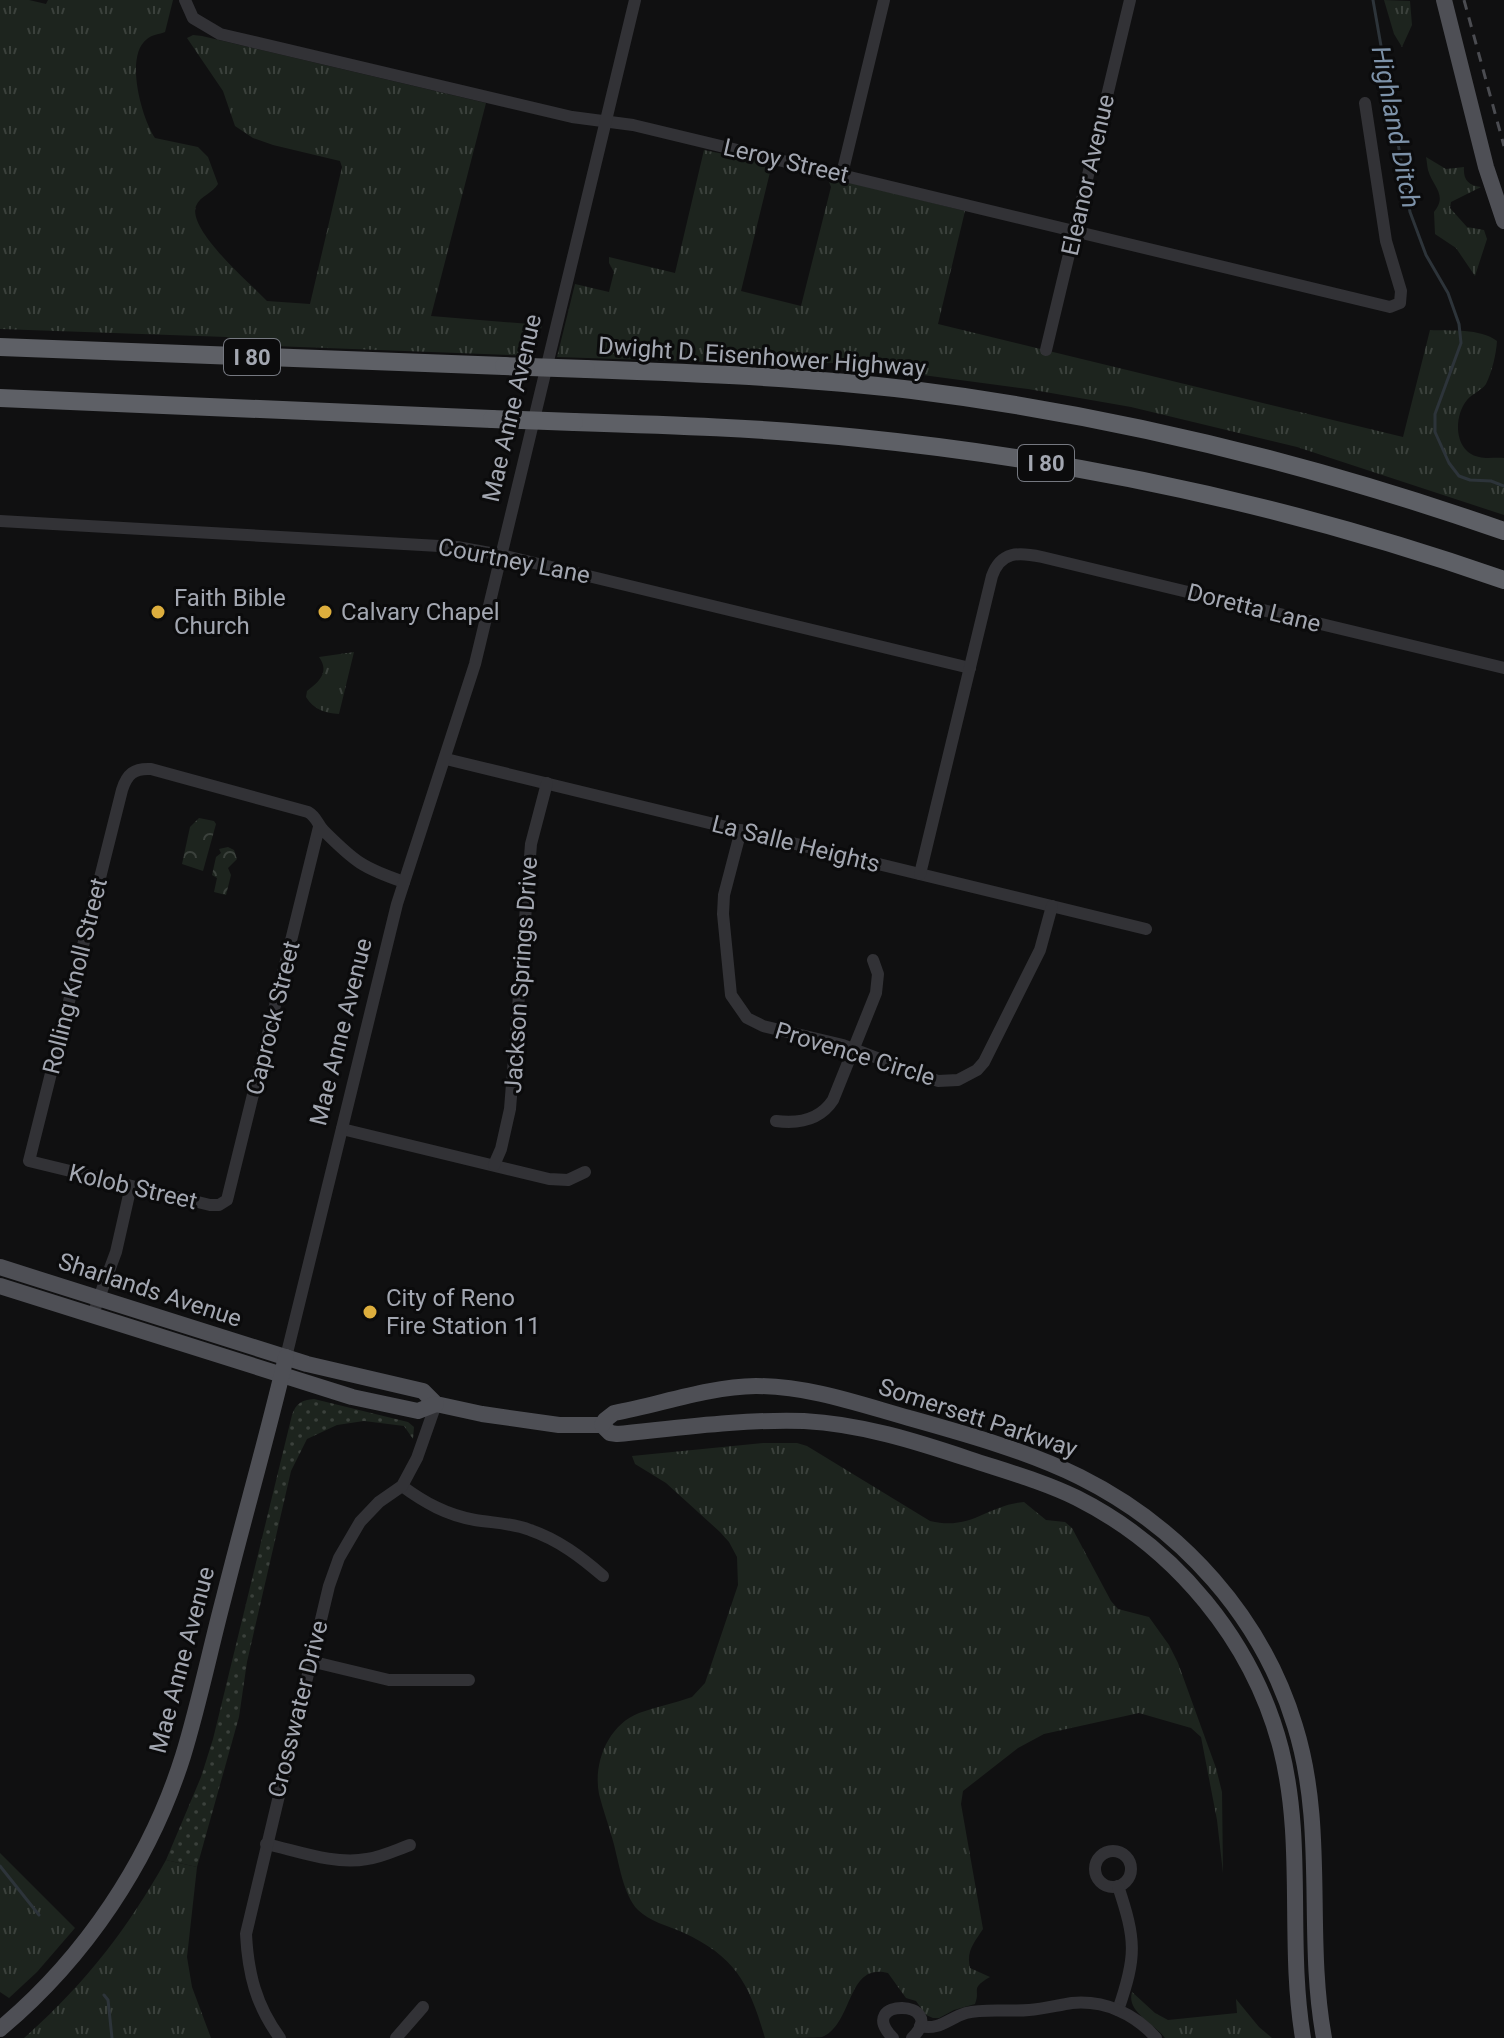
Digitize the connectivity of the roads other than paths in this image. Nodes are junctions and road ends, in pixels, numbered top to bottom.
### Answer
1 (185, 0) edge
2 (635, 0) edge
3 (884, 0) edge
4 (1130, 0) edge
5 (1444, 0) edge
6 (1365, 103) dead end
7 (605, 121) junction
8 (842, 174) junction
9 (1504, 221) edge
10 (1075, 230) junction
11 (0, 347) edge
12 (1046, 350) dead end
13 (0, 398) edge
14 (0, 521) edge
15 (1504, 531) edge
16 (501, 555) junction
17 (1504, 580) edge
18 (970, 668) junction
19 (1504, 668) edge
20 (446, 759) junction
21 (547, 783) junction
22 (319, 827) junction
23 (741, 830) junction
24 (920, 874) junction
25 (404, 882) junction
26 (1052, 906) junction
27 (1146, 929) dead end
28 (873, 960) dead end
29 (854, 1049) junction
30 (776, 1121) dead end
31 (342, 1129) junction
32 (494, 1165) junction
33 (46, 1166) joint
34 (585, 1172) dead end
35 (131, 1186) junction
36 (219, 1205) joint
37 (0, 1267) edge
38 (0, 1286) edge
39 (99, 1299) junction
40 (92, 1316) junction
41 (286, 1357) junction
42 (281, 1376) junction
43 (436, 1404) junction
44 (602, 1425) junction
45 (402, 1486) junction
46 (603, 1576) dead end
47 (310, 1661) junction
48 (469, 1680) dead end
49 (266, 1844) junction
50 (410, 1845) dead end
51 (1118, 1886) dead end
52 (423, 2007) dead end
53 (1118, 2010) junction
54 (920, 2026) junction
55 (0, 2029) edge
56 (280, 2038) edge
57 (396, 2038) edge
58 (893, 2038) edge
59 (912, 2038) edge
60 (1156, 2038) edge
61 (1303, 2038) edge
62 (1324, 2038) edge

1 - 7 street, Leroy Street
2 - 7 street, Mae Anne Avenue
3 - 8 street
4 - 10 street, Eleanor Avenue
5 - 9 main road
6 - 10 street, Leroy Street
7 - 8 street, Leroy Street
7 - 16 street, Mae Anne Avenue
8 - 10 street, Leroy Street
10 - 12 street, Eleanor Avenue
11 - 15 highway, Dwight D. Eisenhower Highway / I 80, bridge
13 - 17 highway, I 80, bridge
14 - 16 street, Courtney Lane
16 - 18 street, Courtney Lane
16 - 20 street, Mae Anne Avenue
18 - 19 street, Doretta Lane
18 - 24 street
20 - 21 street, La Salle Heights
20 - 25 street, Mae Anne Avenue
21 - 23 street, La Salle Heights
21 - 32 street, Jackson Springs Drive
22 - 25 street
22 - 33 street, Rolling Knoll Street
22 - 36 street, Caprock Street
23 - 24 street, La Salle Heights
23 - 29 street, Provence Circle
24 - 26 street, La Salle Heights
25 - 31 street, Mae Anne Avenue
26 - 27 street, La Salle Heights
26 - 29 street, Provence Circle
28 - 29 street
29 - 30 street
31 - 32 street
31 - 41 street, Mae Anne Avenue
32 - 34 street
33 - 35 street, Kolob Street
35 - 36 street, Kolob Street
35 - 39 street
37 - 39 main road, Sharlands Avenue
38 - 40 main road, Sharlands Avenue
39 - 40 street
39 - 41 main road, Sharlands Avenue
40 - 42 main road, Sharlands Avenue
41 - 42 main road, Mae Anne Avenue
41 - 43 main road, Somersett Parkway
42 - 43 main road, Somersett Parkway
42 - 55 main road, Mae Anne Avenue
43 - 44 main road, Somersett Parkway
43 - 45 street, Crosswater Drive
44 - 61 main road, Somersett Parkway
44 - 62 main road, Somersett Parkway
45 - 46 street
45 - 47 street, Crosswater Drive
47 - 48 street
47 - 49 street, Crosswater Drive
49 - 50 street
49 - 56 street, Crosswater Drive
51 - 53 street
52 - 57 street
53 - 54 street
53 - 60 street
54 - 58 street
54 - 59 street

